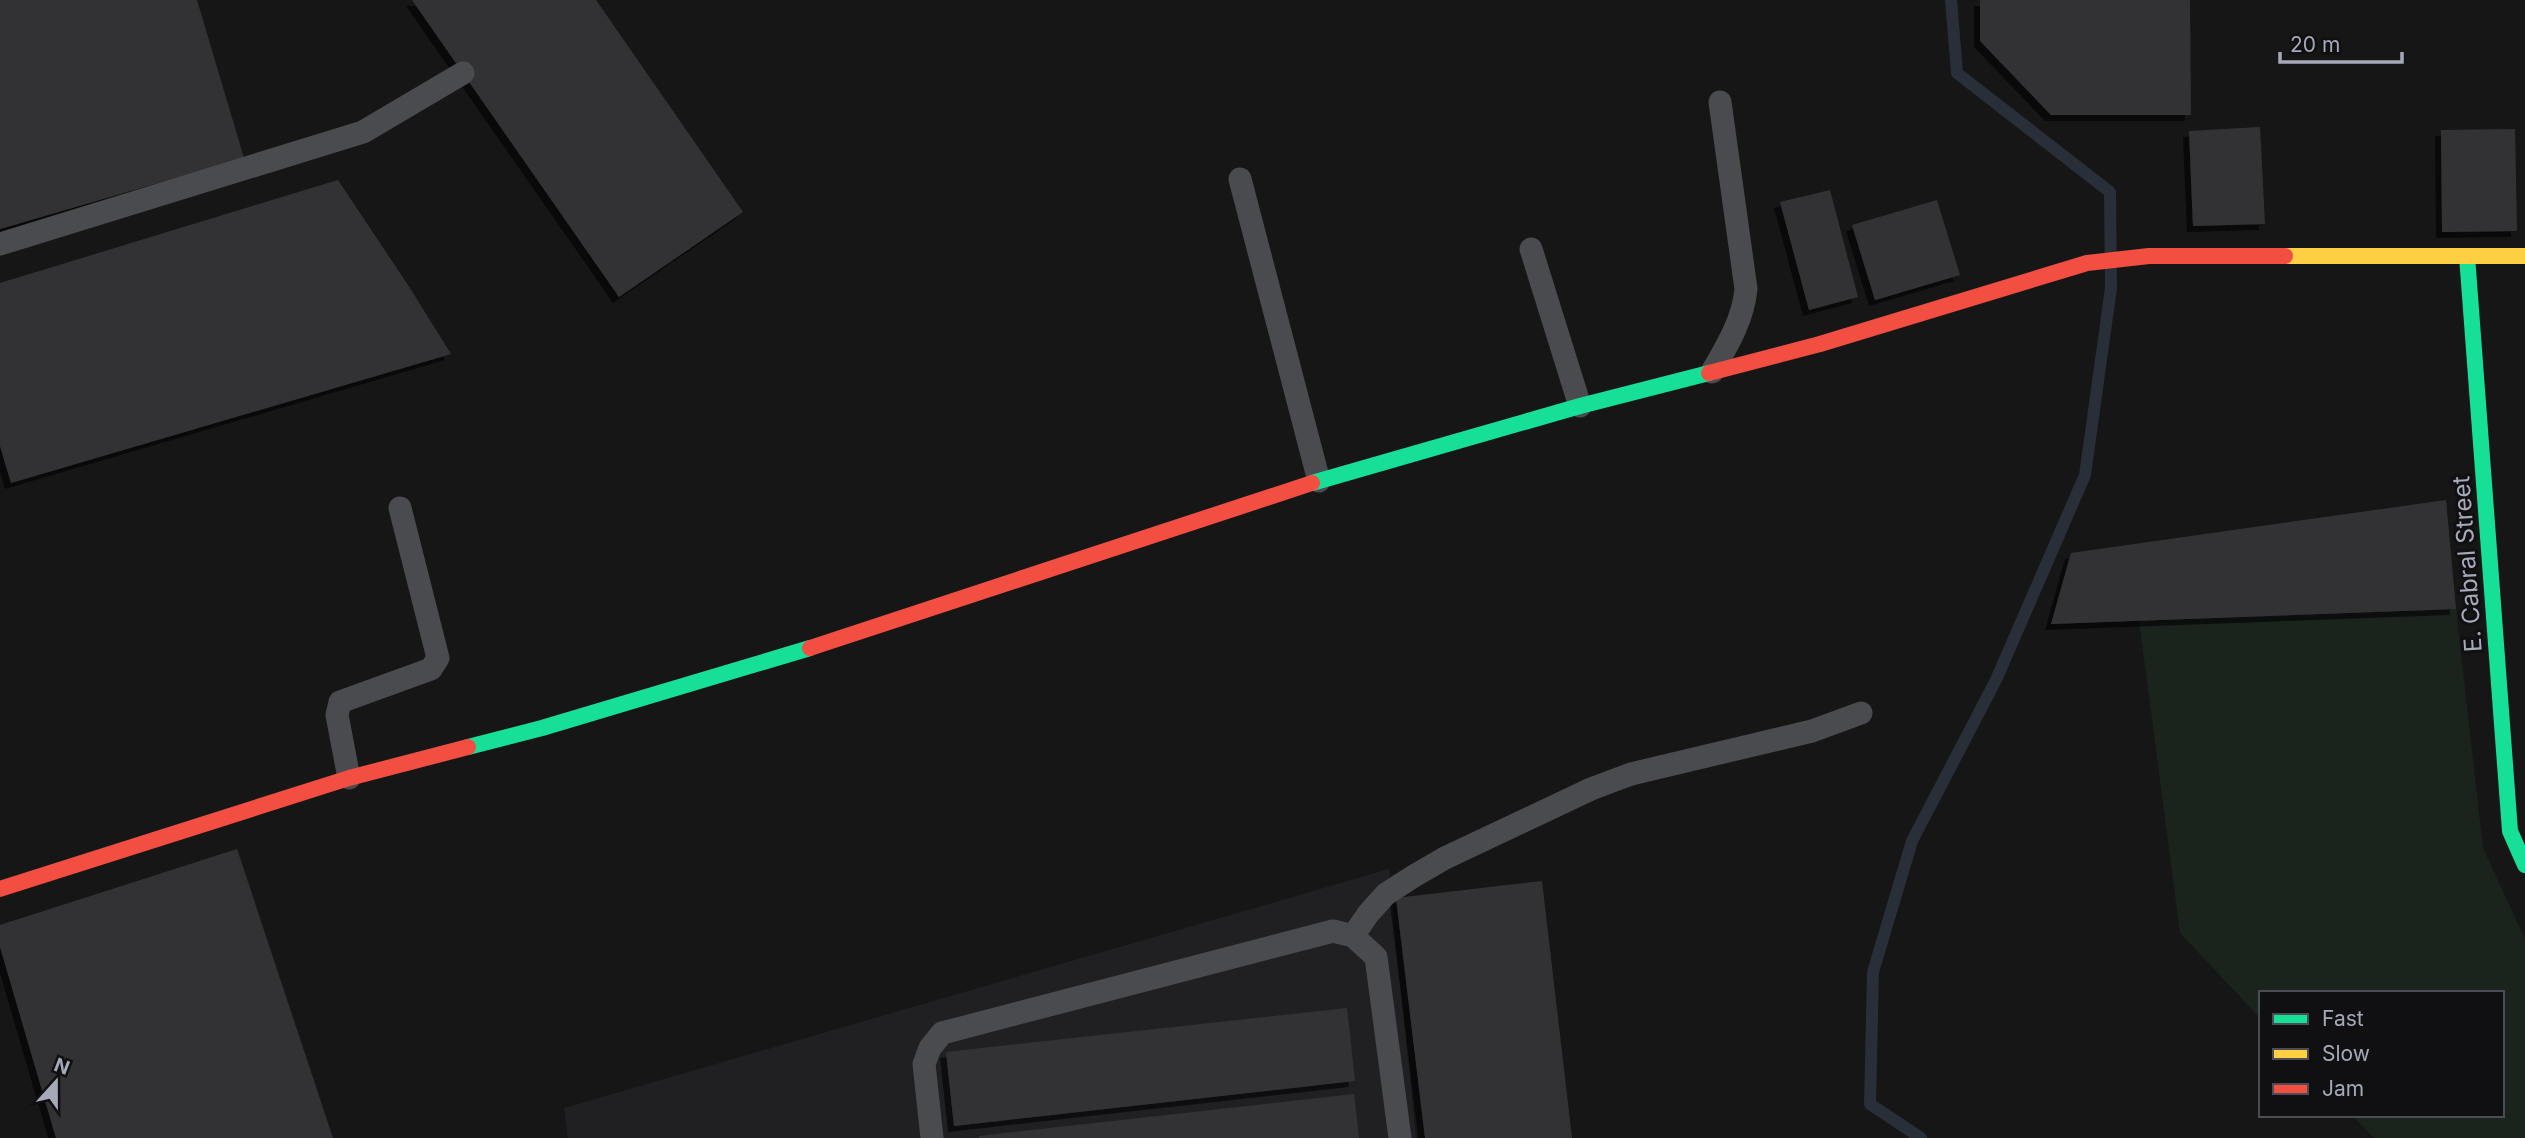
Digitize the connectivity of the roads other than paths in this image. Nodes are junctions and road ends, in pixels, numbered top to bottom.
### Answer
1 (463, 73) dead end
2 (1720, 102) dead end
3 (1240, 179) dead end
4 (0, 244) edge
5 (1531, 249) dead end
6 (2467, 256) junction
7 (2525, 256) edge
8 (1712, 372) junction
9 (1580, 406) junction
10 (1319, 481) junction
11 (400, 509) dead end
12 (1861, 713) dead end
13 (349, 778) junction
14 (2525, 865) edge
15 (0, 889) edge
16 (1353, 936) junction
17 (932, 1138) edge
18 (1400, 1138) edge

1 - 4 lane
2 - 8 lane
3 - 10 lane
5 - 9 lane
6 - 7 street
6 - 8 street
6 - 14 street, E. Cabral Street
8 - 9 street
9 - 10 street
10 - 13 street
11 - 13 lane
12 - 16 lane
13 - 15 street
16 - 17 lane
16 - 18 lane

